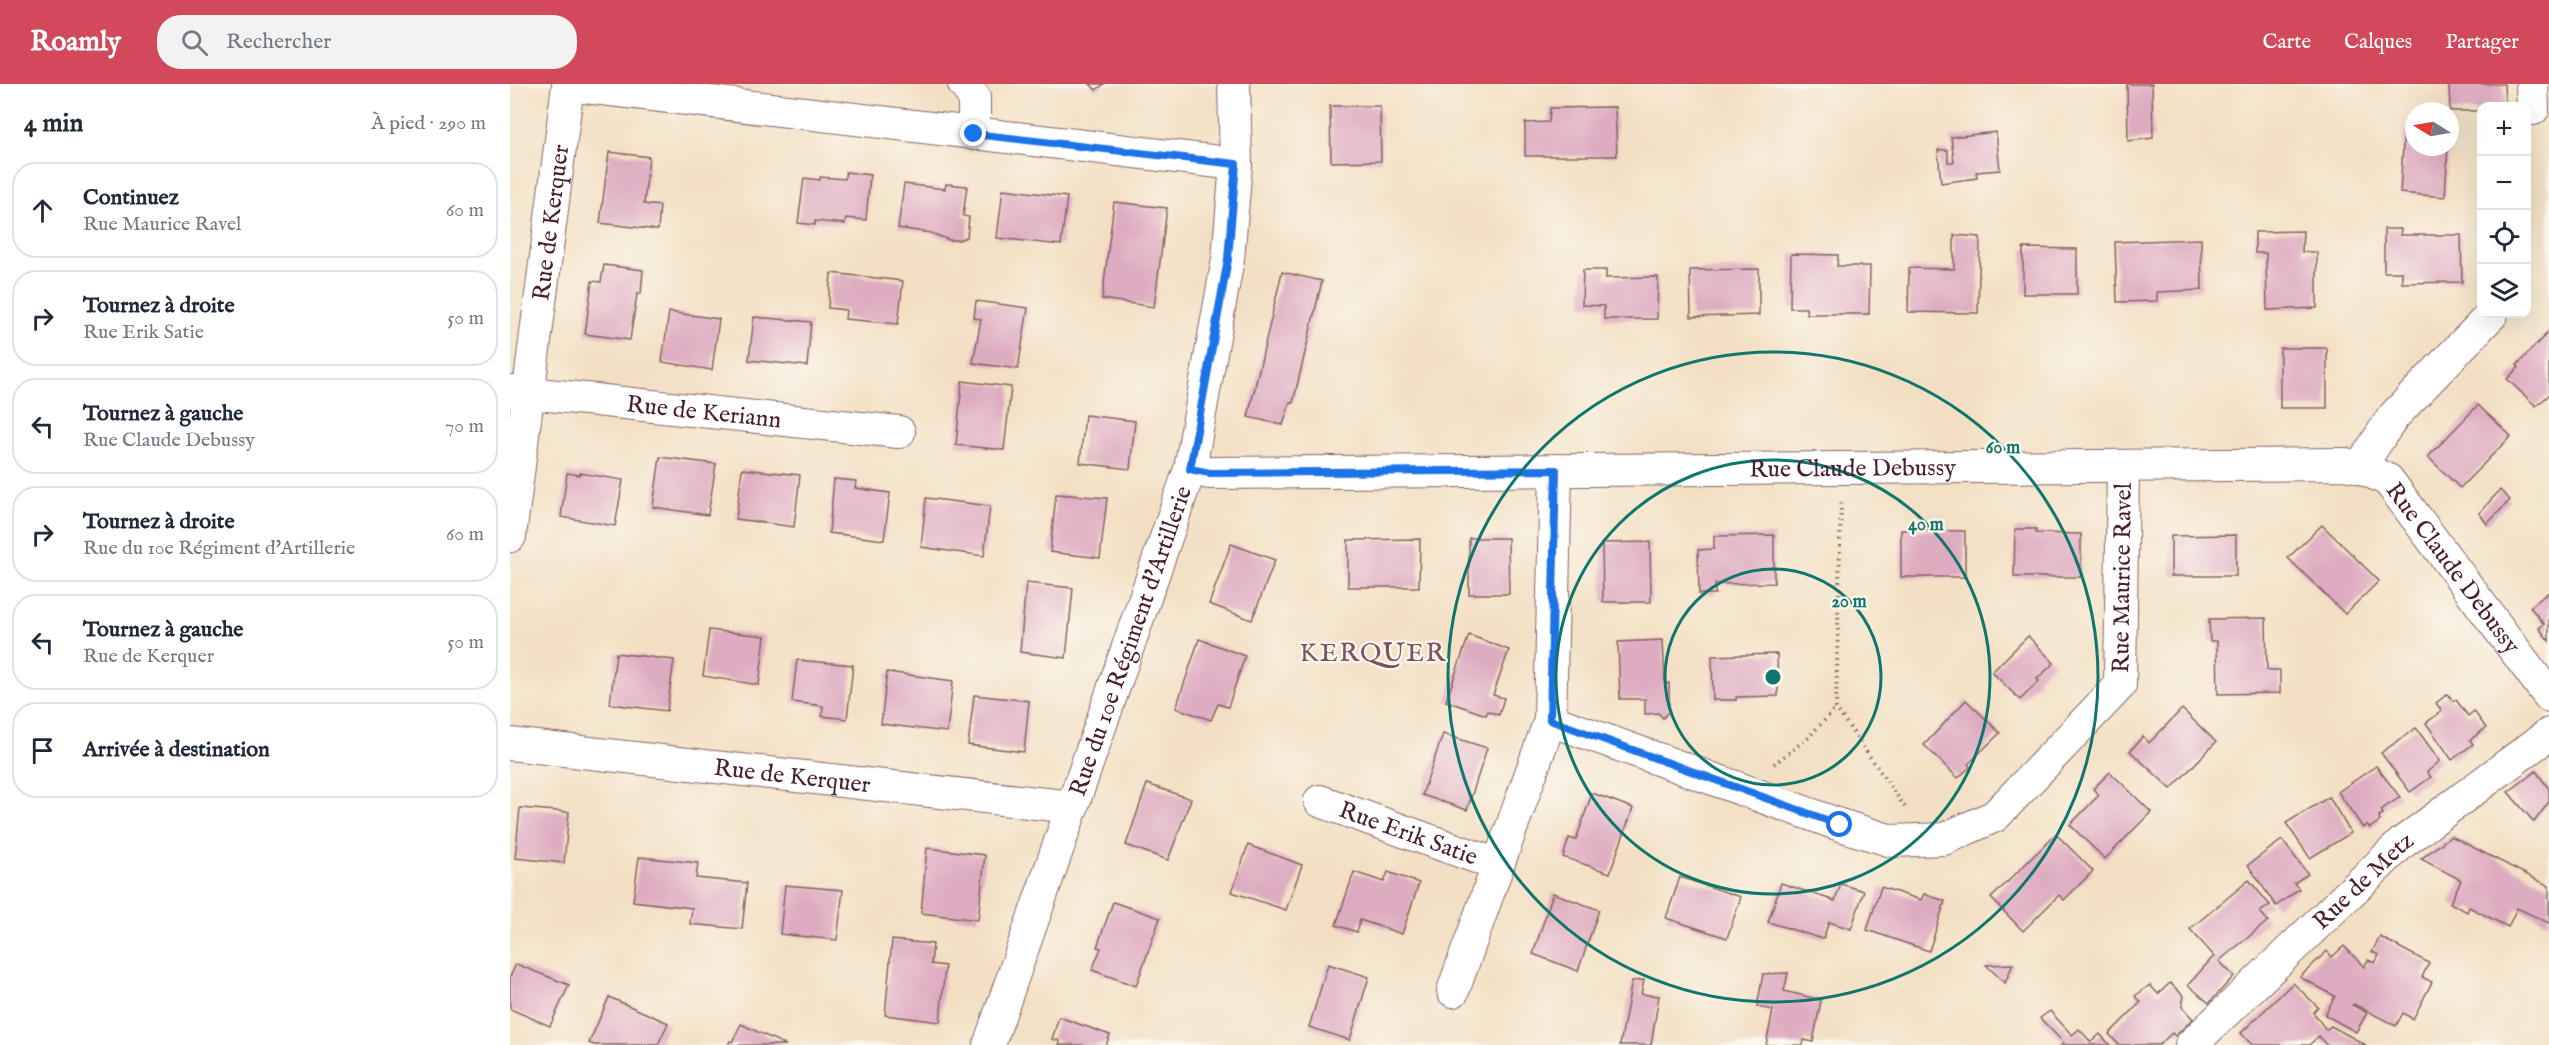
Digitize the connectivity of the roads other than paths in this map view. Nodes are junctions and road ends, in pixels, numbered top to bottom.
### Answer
1 (964, 84) edge
2 (1234, 84) edge
3 (567, 85) edge
4 (974, 134) junction
5 (1236, 164) junction
6 (2488, 318) edge
7 (519, 392) edge
8 (899, 432) dead end
9 (2123, 466) junction
10 (2360, 467) junction
11 (1190, 469) junction
12 (1556, 470) junction
13 (510, 536) edge
14 (2549, 696) edge
15 (1550, 720) junction
16 (2547, 739) edge
17 (510, 744) edge
18 (1320, 801) dead end
19 (1072, 807) junction
20 (1498, 865) junction
21 (1453, 991) dead end
22 (988, 1045) edge
23 (2192, 1045) edge

1 - 4 street
2 - 5 street, Rue du 10e Régiment d'Artillerie
3 - 4 street, Rue de Kerquer
3 - 7 street, Rue de Kerquer
4 - 5 street, Rue de Kerquer
5 - 11 street, Rue du 10e Régiment d'Artillerie
6 - 10 street
7 - 8 street, Rue de Keriann
7 - 13 street, Rue de Kerquer
9 - 10 street, Rue Claude Debussy
9 - 12 street, Rue Claude Debussy
9 - 15 street, Rue Maurice Ravel
10 - 14 street, Rue Claude Debussy
11 - 12 street, Rue Claude Debussy
11 - 19 street, Rue du 10e Régiment d'Artillerie
12 - 15 street, Rue Erik Satie
15 - 20 street, Rue Erik Satie
16 - 23 street, Rue de Metz
17 - 19 street, Rue de Kerquer
18 - 20 street, Rue Erik Satie
19 - 22 street, Rue du 10e Régiment d'Artillerie
20 - 21 street, Rue Erik Satie

